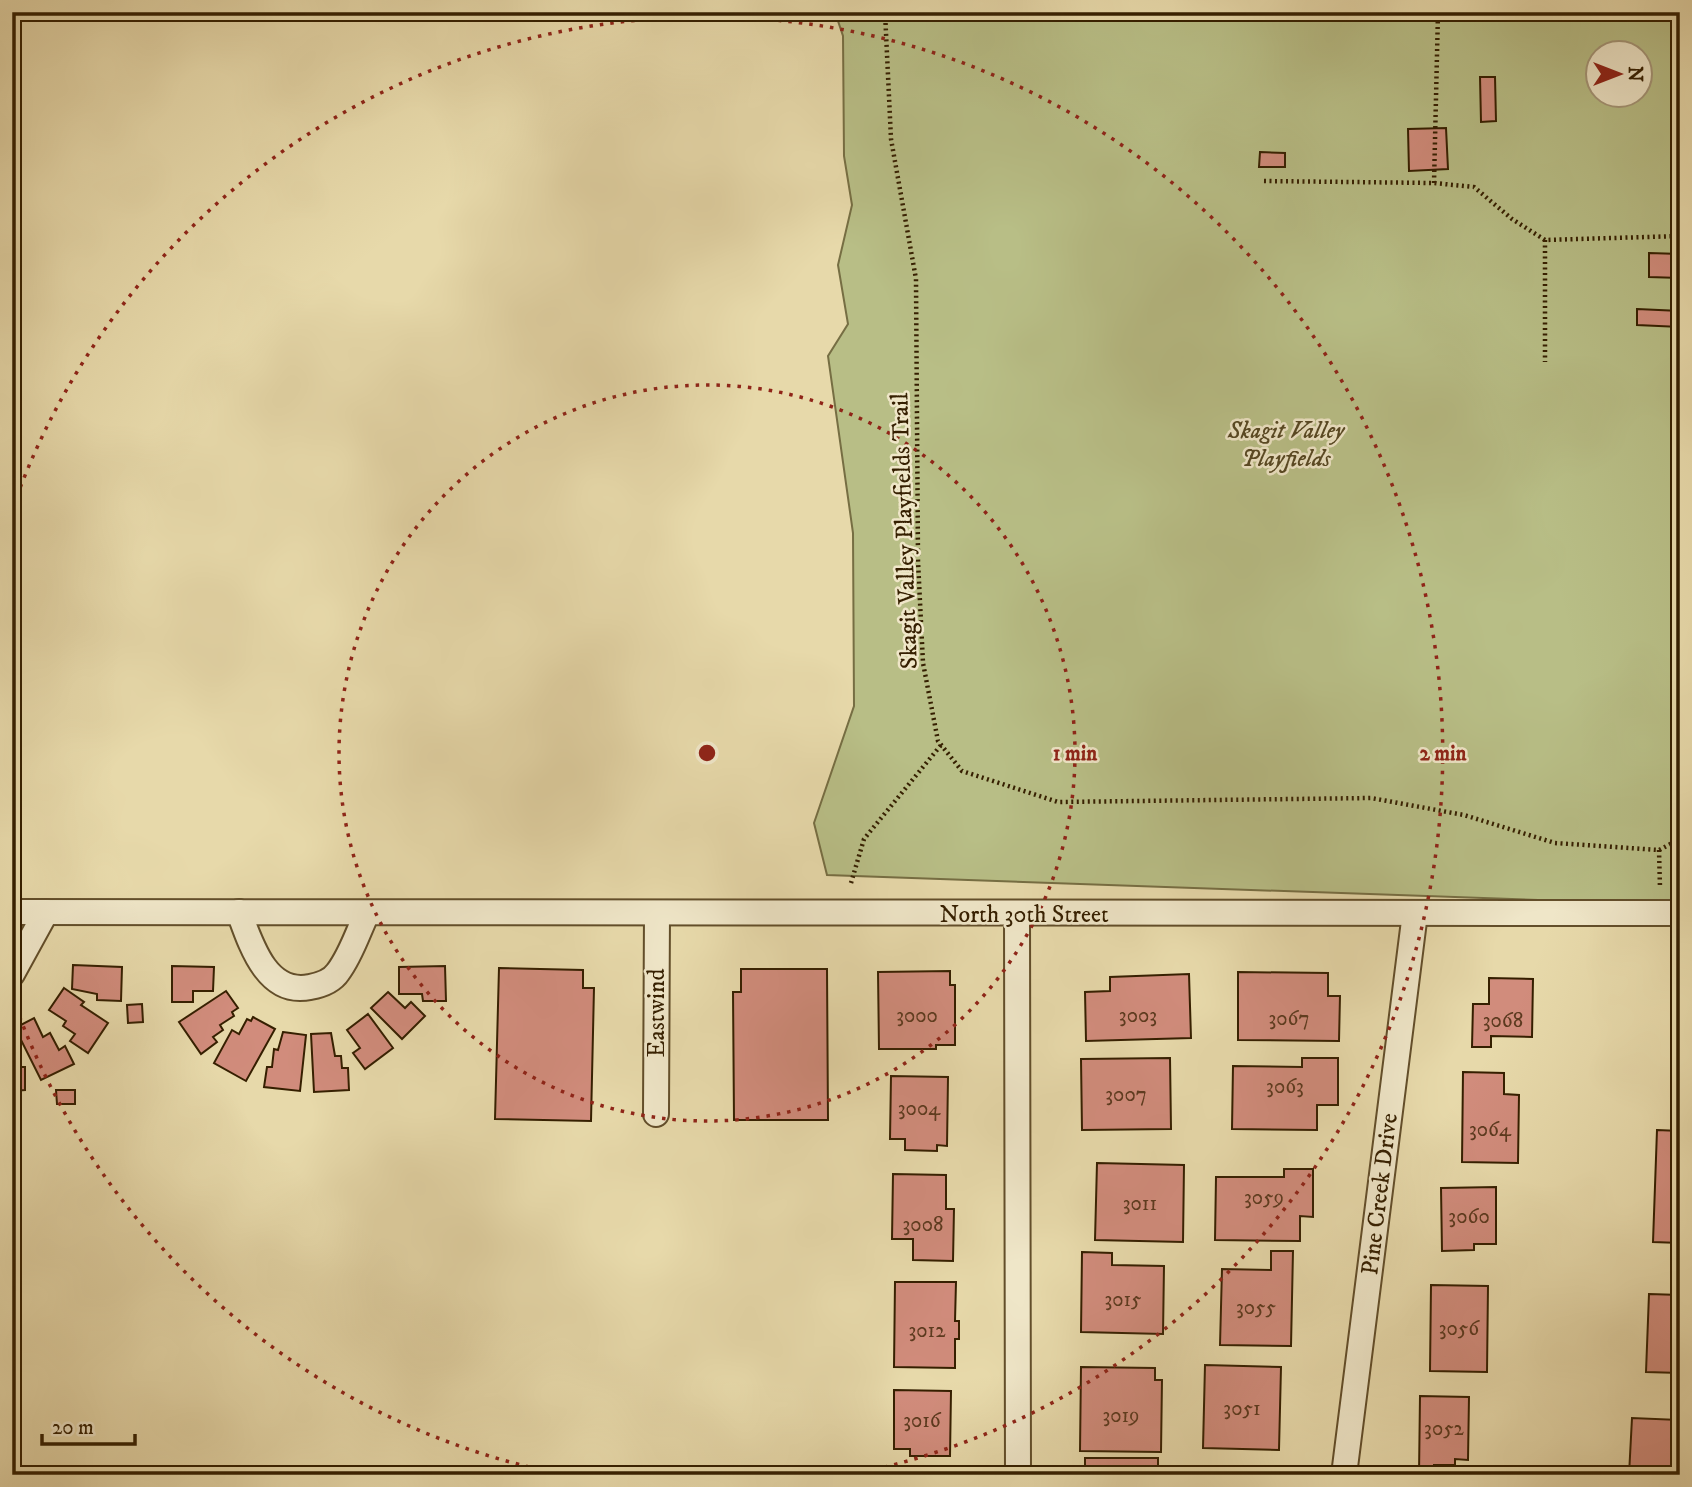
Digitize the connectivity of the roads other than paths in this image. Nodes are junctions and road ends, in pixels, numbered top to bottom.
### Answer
1 (12, 912) edge
2 (46, 912) junction
3 (239, 912) junction
4 (367, 913) junction
5 (657, 913) junction
6 (1670, 913) edge
7 (1017, 914) junction
8 (1415, 914) junction
9 (12, 975) edge
10 (656, 1114) dead end
11 (1018, 1475) edge
12 (1343, 1475) edge

1 - 2 street, North 30th Street
2 - 3 street, North 30th Street
2 - 9 street
3 - 4 street, North 30th Street
3 - 4 street
4 - 5 street, North 30th Street
5 - 7 street, North 30th Street
5 - 10 street, Eastwind
6 - 8 street, North 30th Street
7 - 8 street, North 30th Street
7 - 11 street
8 - 12 street, Pine Creek Drive

